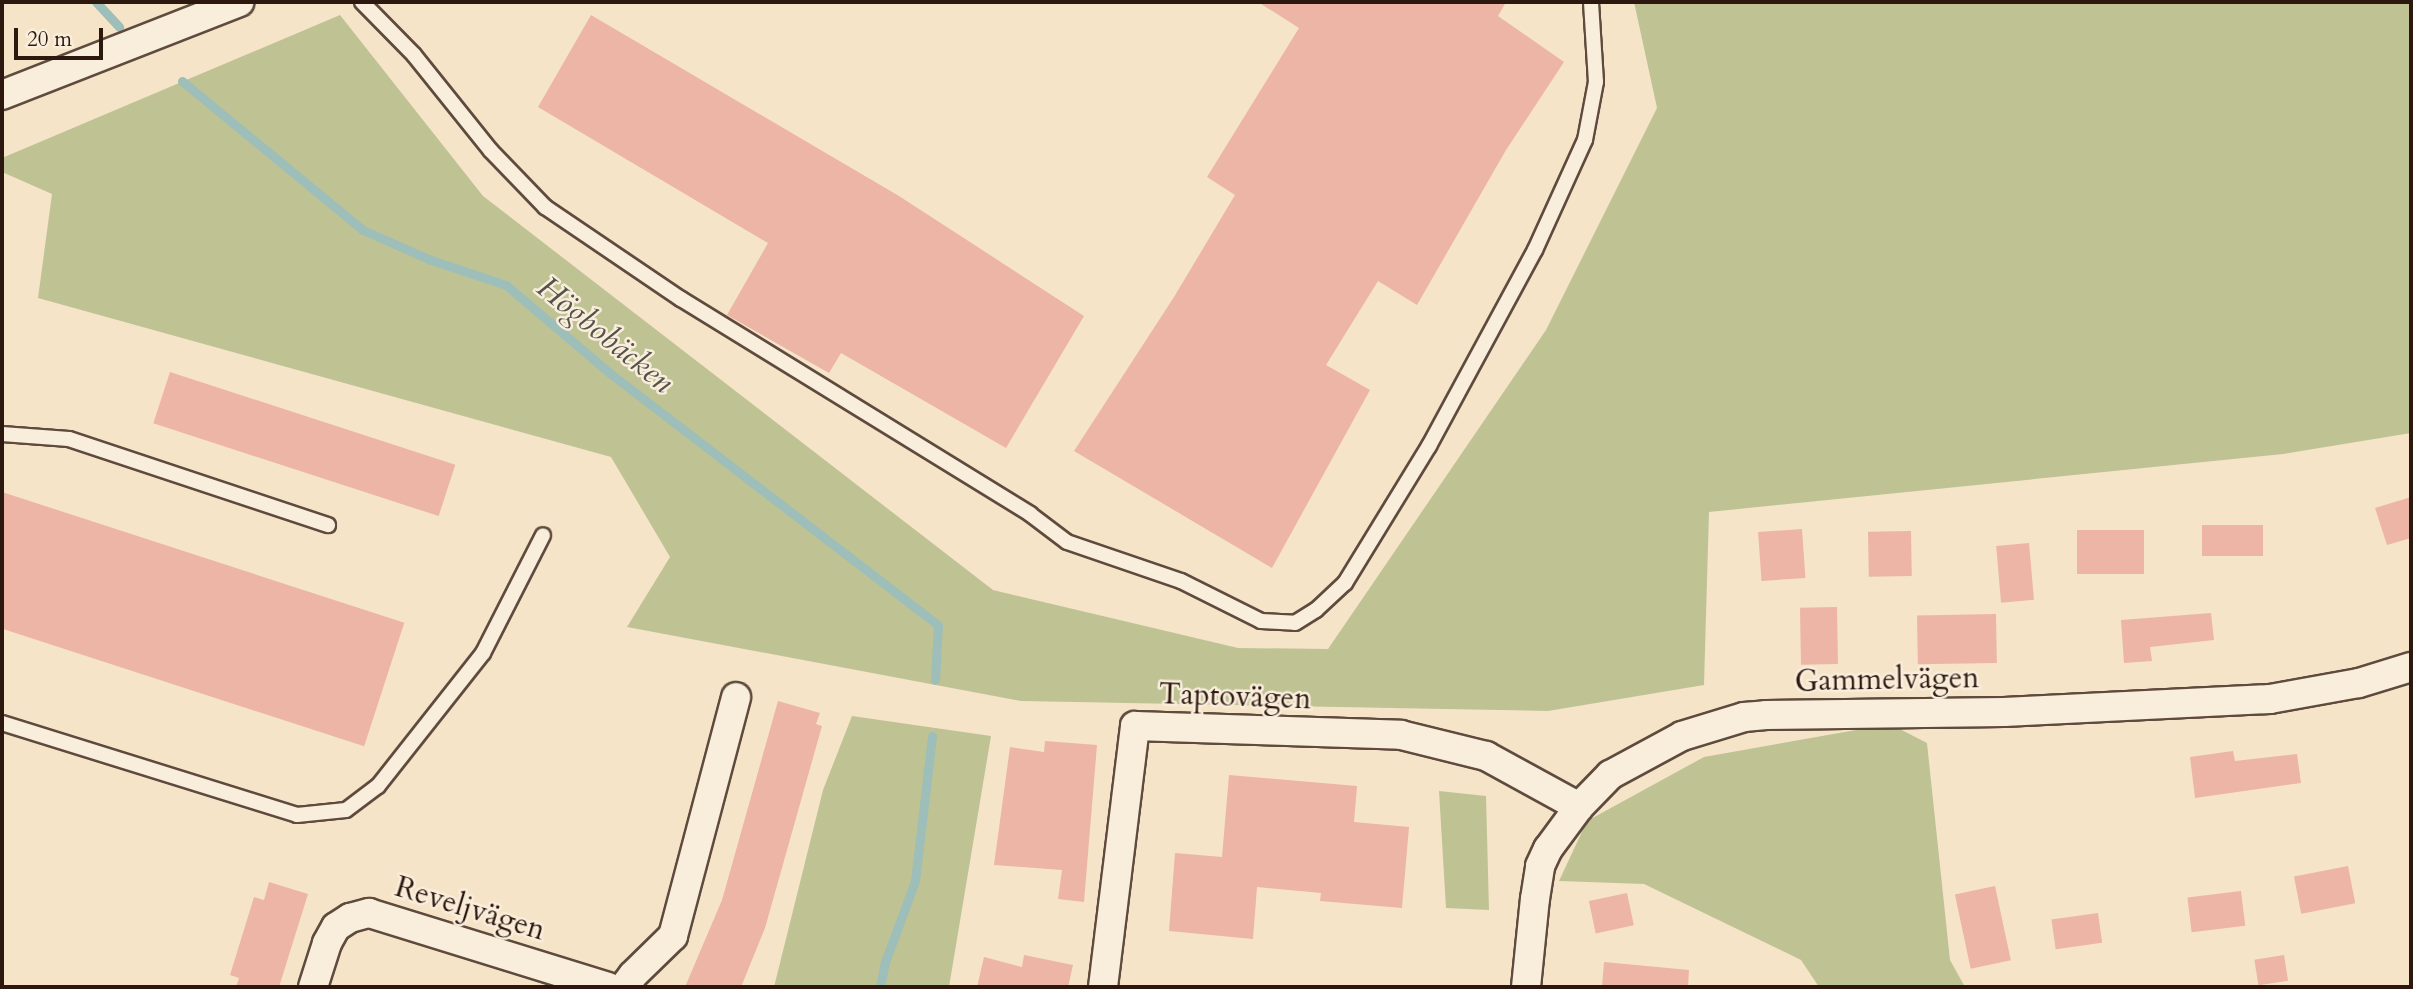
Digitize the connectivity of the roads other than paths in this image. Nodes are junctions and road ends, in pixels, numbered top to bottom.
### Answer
1 (239, 2) edge
2 (362, 2) edge
3 (1591, 2) edge
4 (2, 96) edge
5 (2, 434) edge
6 (328, 525) dead end
7 (543, 535) dead end
8 (2411, 667) edge
9 (736, 697) dead end
10 (2, 723) edge
11 (1578, 807) junction
12 (313, 987) edge
13 (608, 987) edge
14 (624, 987) edge
15 (1103, 987) edge
16 (1526, 987) edge

1 - 4 street
2 - 3 lane
5 - 6 lane
7 - 10 lane
8 - 11 street, Gammelvägen
9 - 14 street
11 - 15 street, Taptovägen
11 - 16 street, Gammelvägen
12 - 13 street, Reveljvägen

